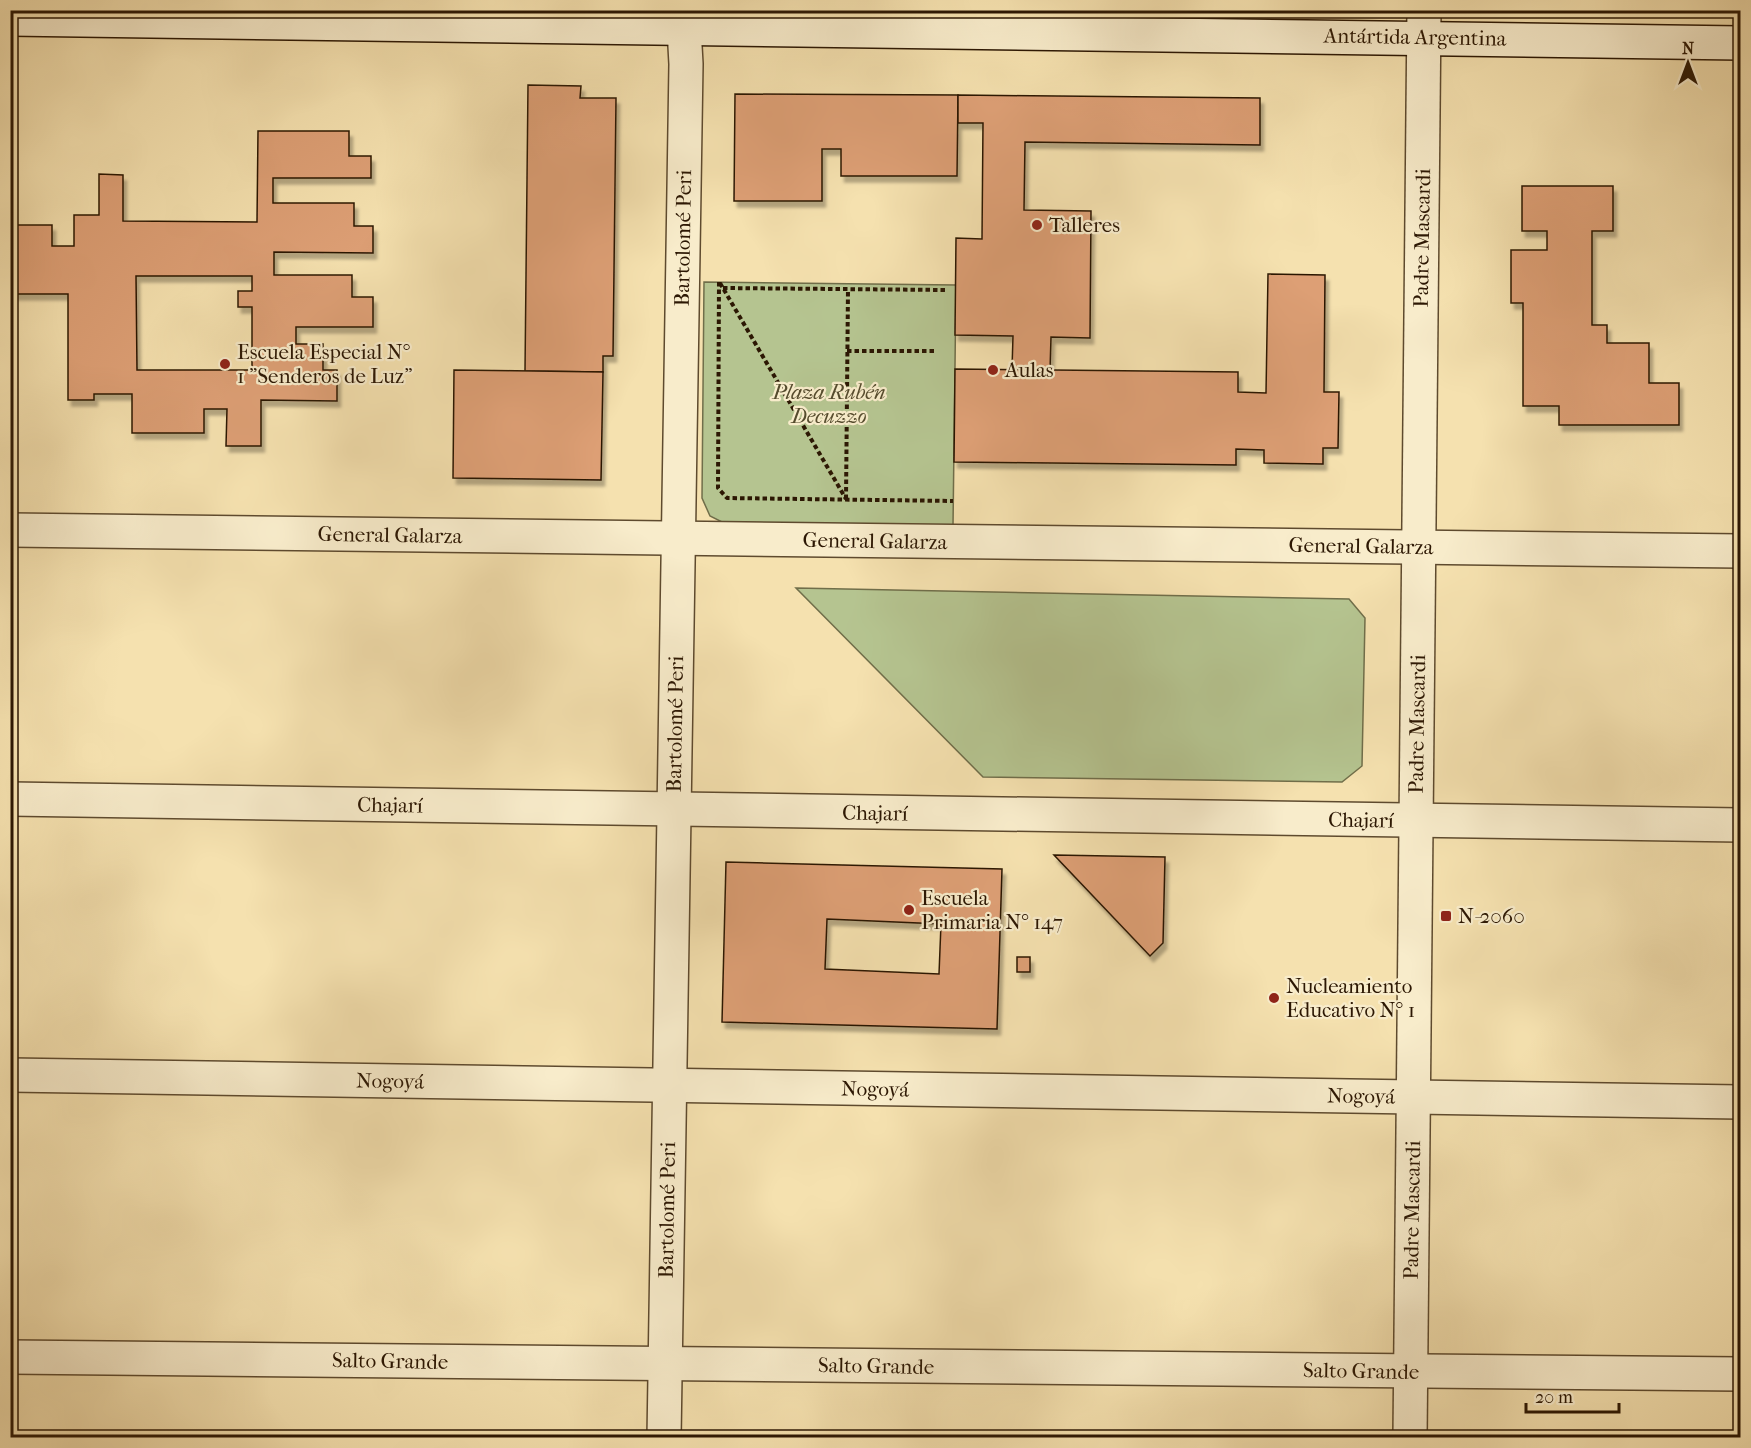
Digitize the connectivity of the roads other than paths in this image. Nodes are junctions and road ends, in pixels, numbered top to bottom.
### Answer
1 (10, 19) edge
2 (683, 19) edge
3 (1049, 21) edge
4 (1424, 24) edge
5 (1740, 43) edge
6 (10, 530) edge
7 (678, 538) junction
8 (1419, 547) junction
9 (1740, 551) edge
10 (10, 799) edge
11 (674, 810) junction
12 (1416, 821) junction
13 (1740, 825) edge
14 (10, 1075) edge
15 (669, 1086) junction
16 (1413, 1097) junction
17 (1740, 1102) edge
18 (10, 1357) edge
19 (665, 1364) junction
20 (1411, 1371) junction
21 (1740, 1374) edge
22 (664, 1437) edge
23 (1410, 1437) edge

1 - 2 street, Antártida Argentina
2 - 3 street, Antártida Argentina
2 - 7 street, Bartolomé Peri
3 - 4 street, Antártida Argentina
4 - 5 street, Antártida Argentina
4 - 8 street, Padre Mascardi
6 - 7 street, General Galarza
7 - 8 street, General Galarza
7 - 11 street, Bartolomé Peri
8 - 9 street, General Galarza
8 - 12 street, Padre Mascardi
10 - 11 street, Chajarí
11 - 12 street, Chajarí
11 - 15 street, Bartolomé Peri
12 - 13 street, Chajarí
12 - 16 street, Padre Mascardi
14 - 15 street, Nogoyá
15 - 16 street, Nogoyá
15 - 19 street, Bartolomé Peri
16 - 17 street, Nogoyá
16 - 20 street, Padre Mascardi
18 - 19 street, Salto Grande
19 - 20 street, Salto Grande
19 - 22 street, Bartolomé Peri
20 - 21 street, Salto Grande
20 - 23 street, Padre Mascardi

